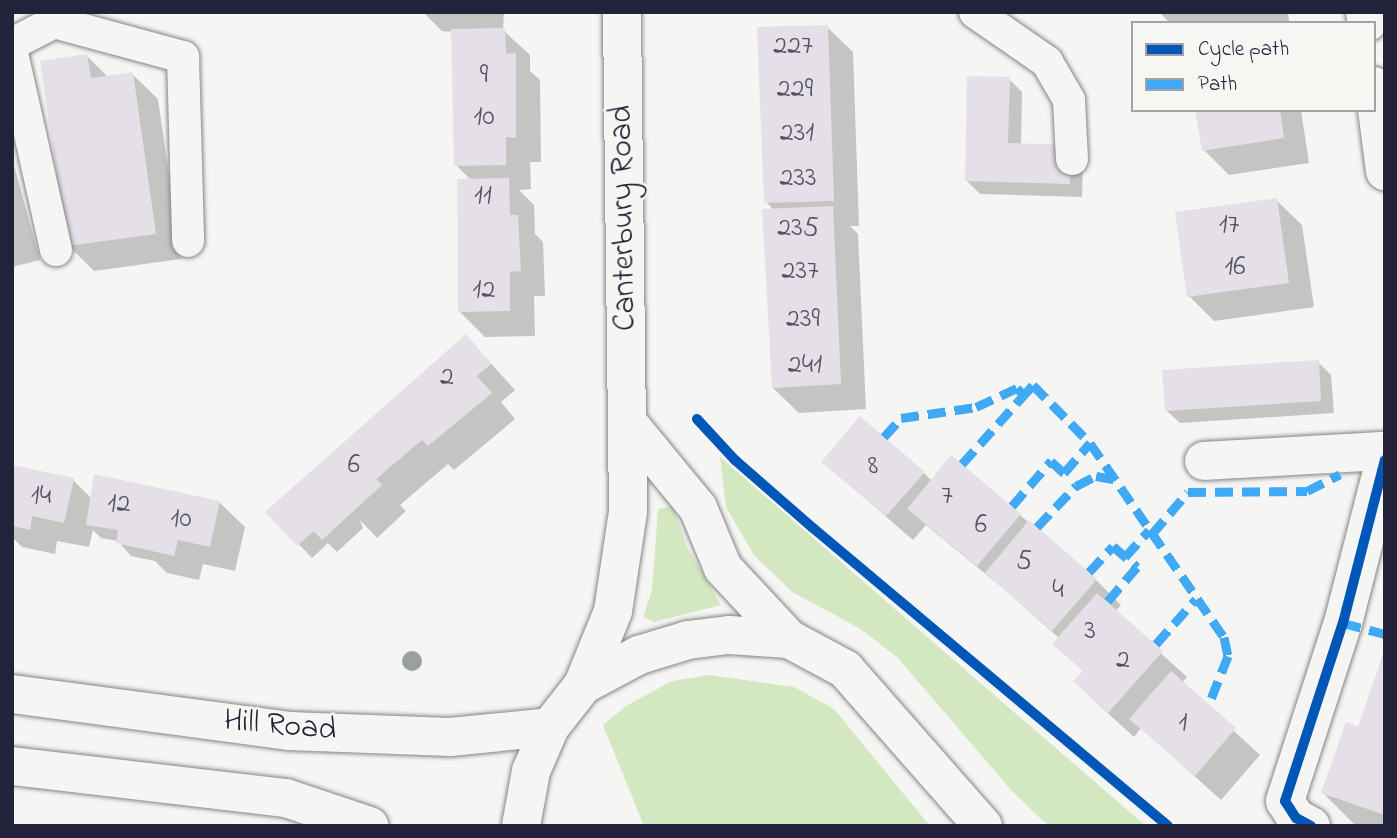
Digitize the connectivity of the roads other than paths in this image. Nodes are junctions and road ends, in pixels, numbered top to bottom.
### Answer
1 (622, 12) edge
2 (975, 12) edge
3 (53, 17) edge
4 (12, 44) edge
5 (12, 53) edge
6 (1376, 101) edge
7 (1072, 159) dead end
8 (1385, 171) edge
9 (188, 240) dead end
10 (56, 250) dead end
11 (629, 424) junction
12 (1385, 452) edge
13 (1385, 460) edge
14 (1204, 461) dead end
15 (789, 639) junction
16 (583, 685) junction
17 (12, 694) edge
18 (550, 727) junction
19 (12, 766) edge
20 (369, 826) edge
21 (521, 826) edge
22 (983, 826) edge
23 (1311, 826) edge

1 - 11 main road, Canterbury Road
2 - 7 lane
3 - 4 lane
3 - 9 lane
5 - 10 lane
6 - 8 main road
11 - 15 main road
11 - 16 main road, Canterbury Road
12 - 14 main road
13 - 23 main road
15 - 16 main road
15 - 22 main road
16 - 18 main road
17 - 18 main road, Hill Road
18 - 21 main road
19 - 20 main road

